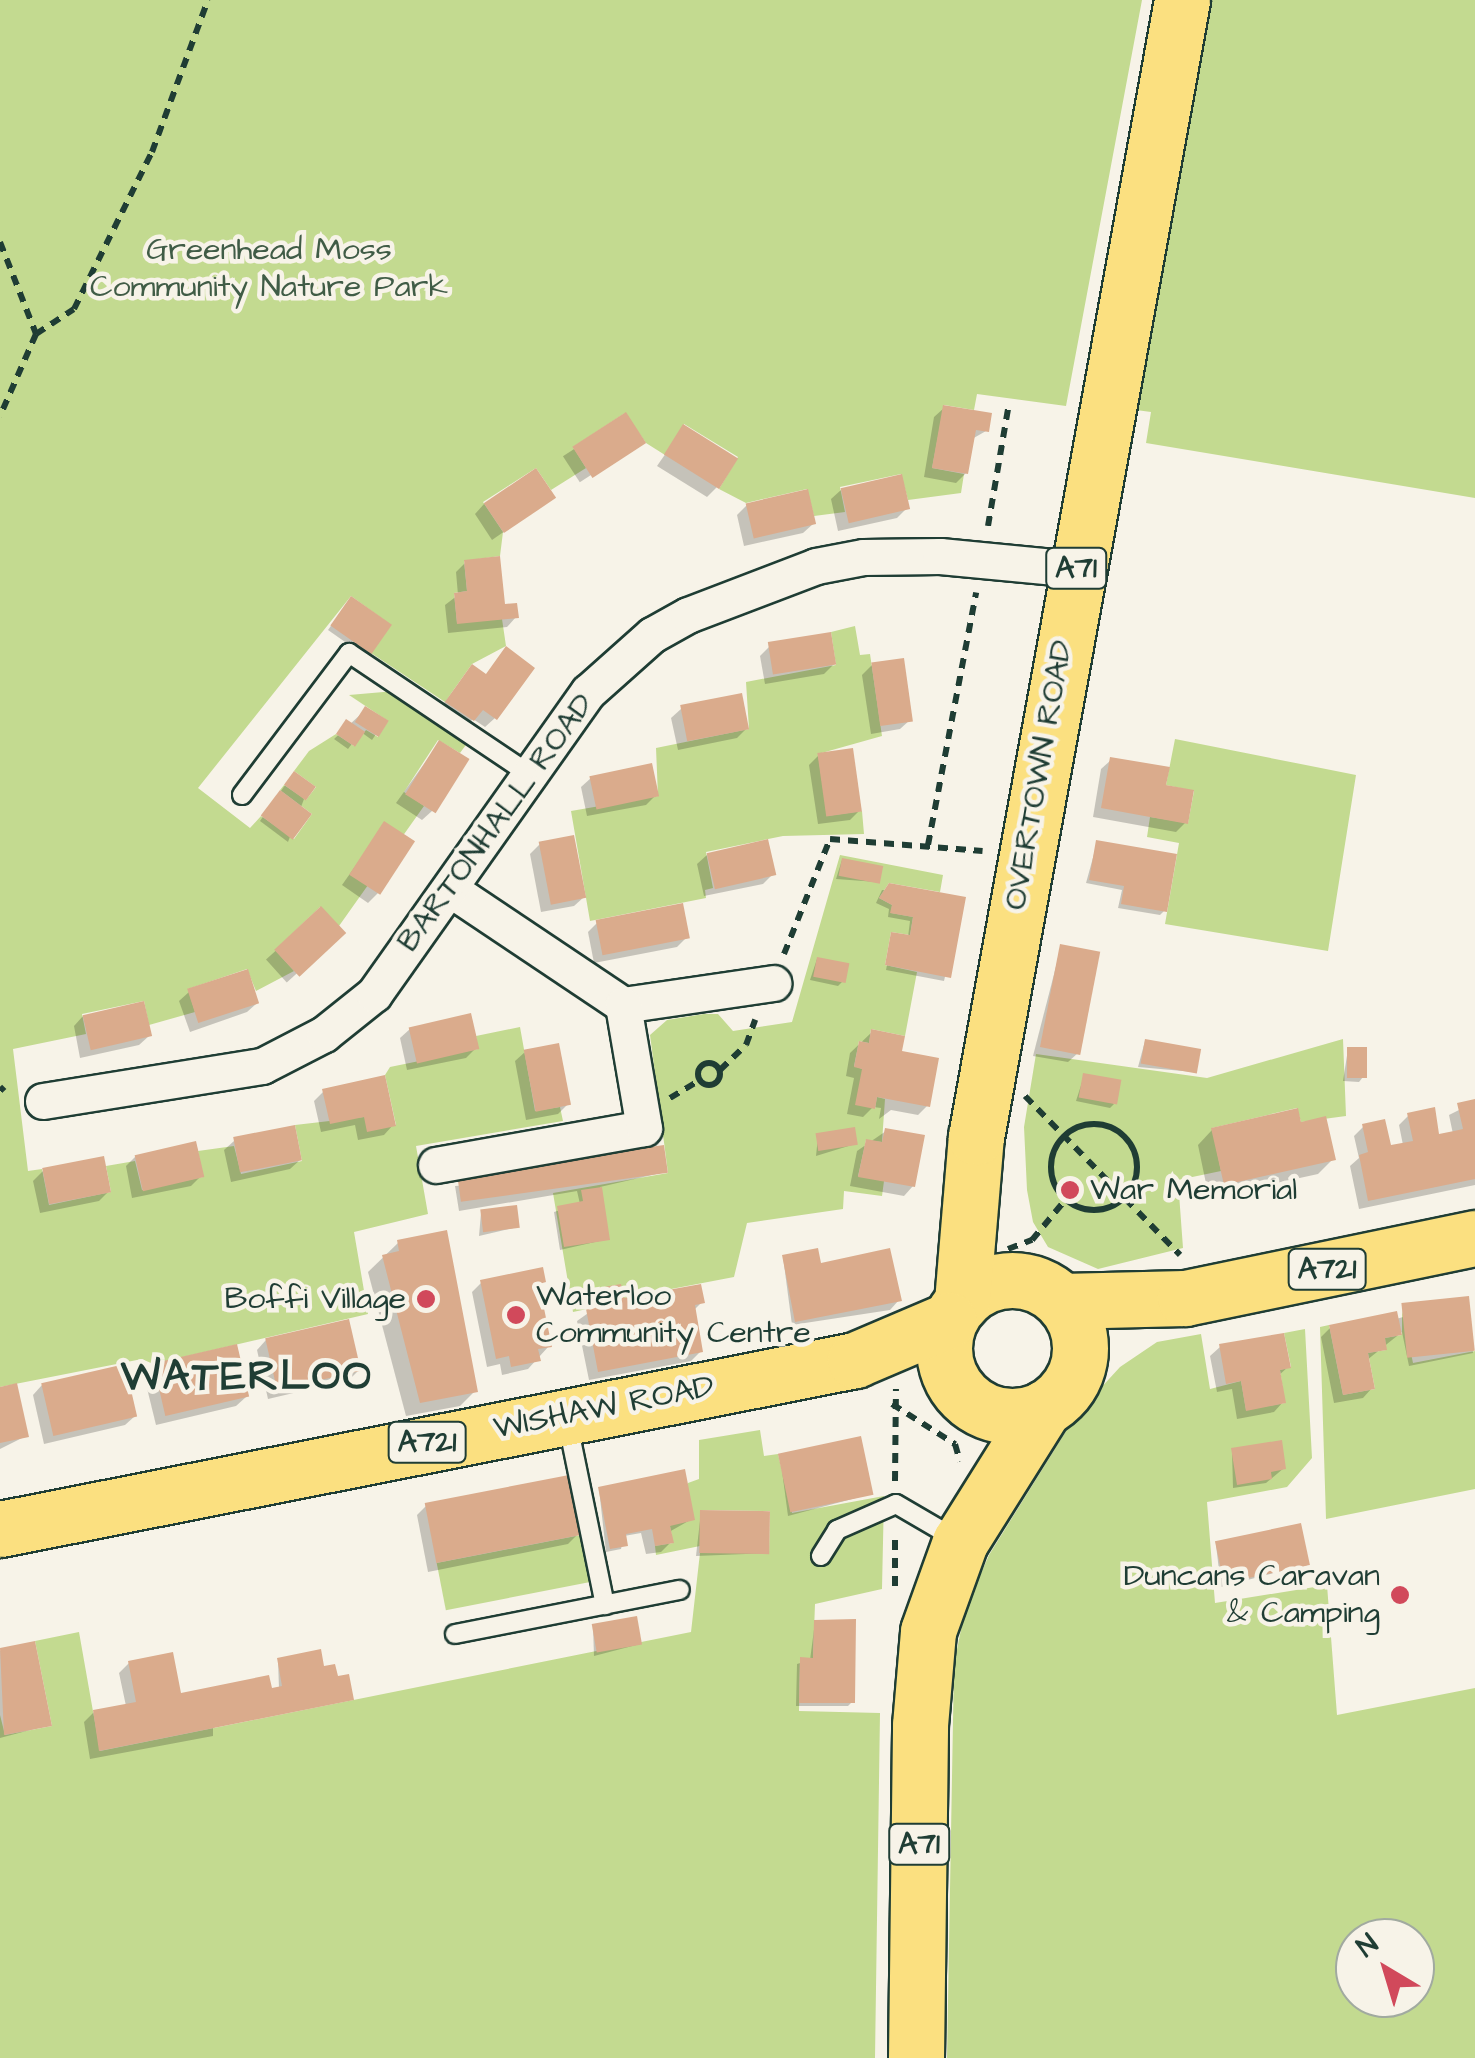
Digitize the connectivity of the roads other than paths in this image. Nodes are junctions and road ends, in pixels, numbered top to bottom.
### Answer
1 (1182, 0) edge
2 (1076, 569) junction
3 (526, 772) junction
4 (242, 794) dead end
5 (450, 888) junction
6 (773, 982) road end
7 (622, 1005) junction
8 (43, 1101) dead end
9 (976, 1137) junction
10 (436, 1165) dead end
11 (1475, 1238) edge
12 (1042, 1291) junction
13 (1201, 1295) junction
14 (956, 1311) junction
15 (1079, 1360) junction
16 (883, 1378) junction
17 (967, 1399) junction
18 (1044, 1408) junction
19 (566, 1415) junction
20 (974, 1477) junction
21 (0, 1529) edge
22 (960, 1542) junction
23 (821, 1556) dead end
24 (680, 1590) dead end
25 (604, 1604) junction
26 (454, 1634) dead end
27 (916, 2058) edge

1 - 2 main road, OVERTOWN ROAD / A71
2 - 3 street, BARTONHALL ROAD
2 - 9 main road, OVERTOWN ROAD / A71
3 - 4 lane
3 - 5 street, BARTONHALL ROAD
5 - 7 street
5 - 8 street, BARTONHALL ROAD
6 - 7 street
7 - 10 street
9 - 12 main road, OVERTOWN ROAD / A71
9 - 14 main road, OVERTOWN ROAD / A71
11 - 13 main road, A721
12 - 13 main road, A721
12 - 14 main road
12 - 15 main road
13 - 15 main road, A721
14 - 16 main road, WISHAW ROAD / A721
14 - 17 main road
15 - 18 main road
16 - 17 main road
16 - 19 main road, WISHAW ROAD / A721
17 - 18 main road
17 - 20 main road
18 - 20 main road, A71
19 - 21 main road, WISHAW ROAD / A721
19 - 25 lane
20 - 22 main road, A71
22 - 23 lane
22 - 27 main road, A71
24 - 25 lane
25 - 26 lane

